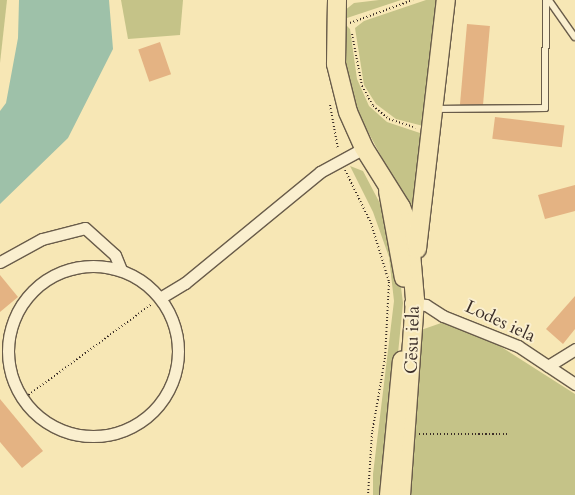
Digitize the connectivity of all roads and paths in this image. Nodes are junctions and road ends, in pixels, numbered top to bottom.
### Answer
1 (337, 0) edge
2 (414, 0) edge
3 (446, 0) edge
4 (548, 0) edge
5 (352, 22) junction
6 (345, 23) dead end
7 (574, 36) edge
8 (575, 45) edge
9 (433, 110) junction
10 (419, 128) dead end
11 (364, 148) junction
12 (345, 170) dead end
13 (388, 191) junction
14 (0, 262) edge
15 (121, 270) junction
16 (413, 279) junction
17 (160, 298) junction
18 (411, 303) junction
19 (575, 350) edge
20 (548, 366) junction
21 (575, 384) edge
22 (23, 399) junction
23 (406, 434) junction
24 (506, 434) dead end
25 (368, 495) edge
26 (389, 495) edge
27 (401, 495) edge

1 - 11 main road, Cēsu iela
2 - 5 path
3 - 9 main road
4 - 7 lane
4 - 9 lane
5 - 6 path
5 - 10 path
7 - 8 lane
9 - 16 main road
11 - 13 main road, Cēsu iela
11 - 17 street
12 - 25 path
13 - 16 main road, Cēsu iela
13 - 18 main road, Cēsu iela
14 - 15 street
15 - 17 street
15 - 22 street
16 - 18 main road, Cēsu iela
17 - 22 path
17 - 22 street
18 - 20 street, Lodes iela
18 - 23 main road, Cēsu iela
18 - 26 main road, Cēsu iela
19 - 20 street
20 - 21 street, Lodes iela
23 - 24 path
23 - 27 main road, Cēsu iela

